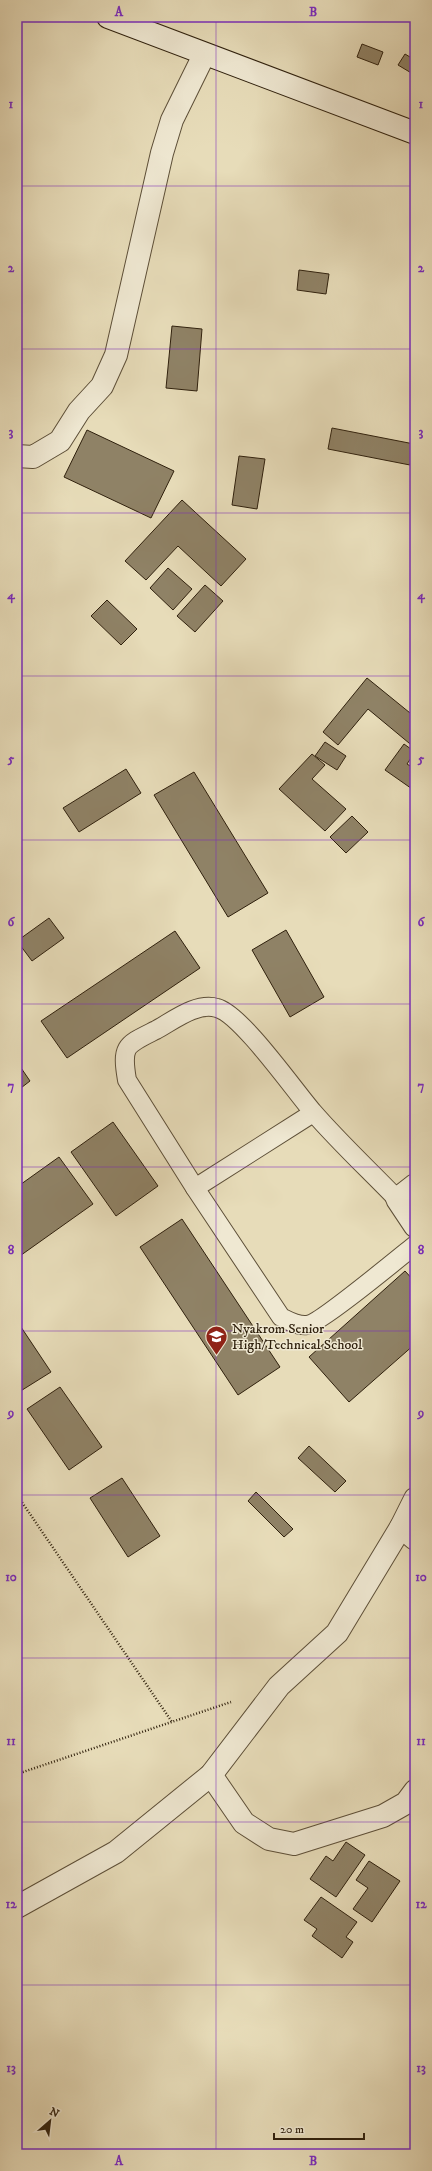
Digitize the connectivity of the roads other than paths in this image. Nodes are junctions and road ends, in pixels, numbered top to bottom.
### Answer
1 (108, 17) edge
2 (204, 55) junction
3 (415, 133) edge
4 (17, 456) edge
5 (314, 1113) junction
6 (415, 1184) edge
7 (195, 1188) junction
8 (397, 1199) junction
9 (415, 1226) edge
10 (415, 1245) edge
11 (415, 1499) edge
12 (408, 1533) edge
13 (211, 1774) junction
14 (415, 1791) edge
15 (17, 1907) edge

1 - 2 street
2 - 3 street
2 - 4 street
5 - 7 lane
5 - 7 lane
5 - 8 lane
6 - 8 street
7 - 10 lane
8 - 9 street
11 - 12 street
12 - 13 street
13 - 14 street
13 - 15 street

